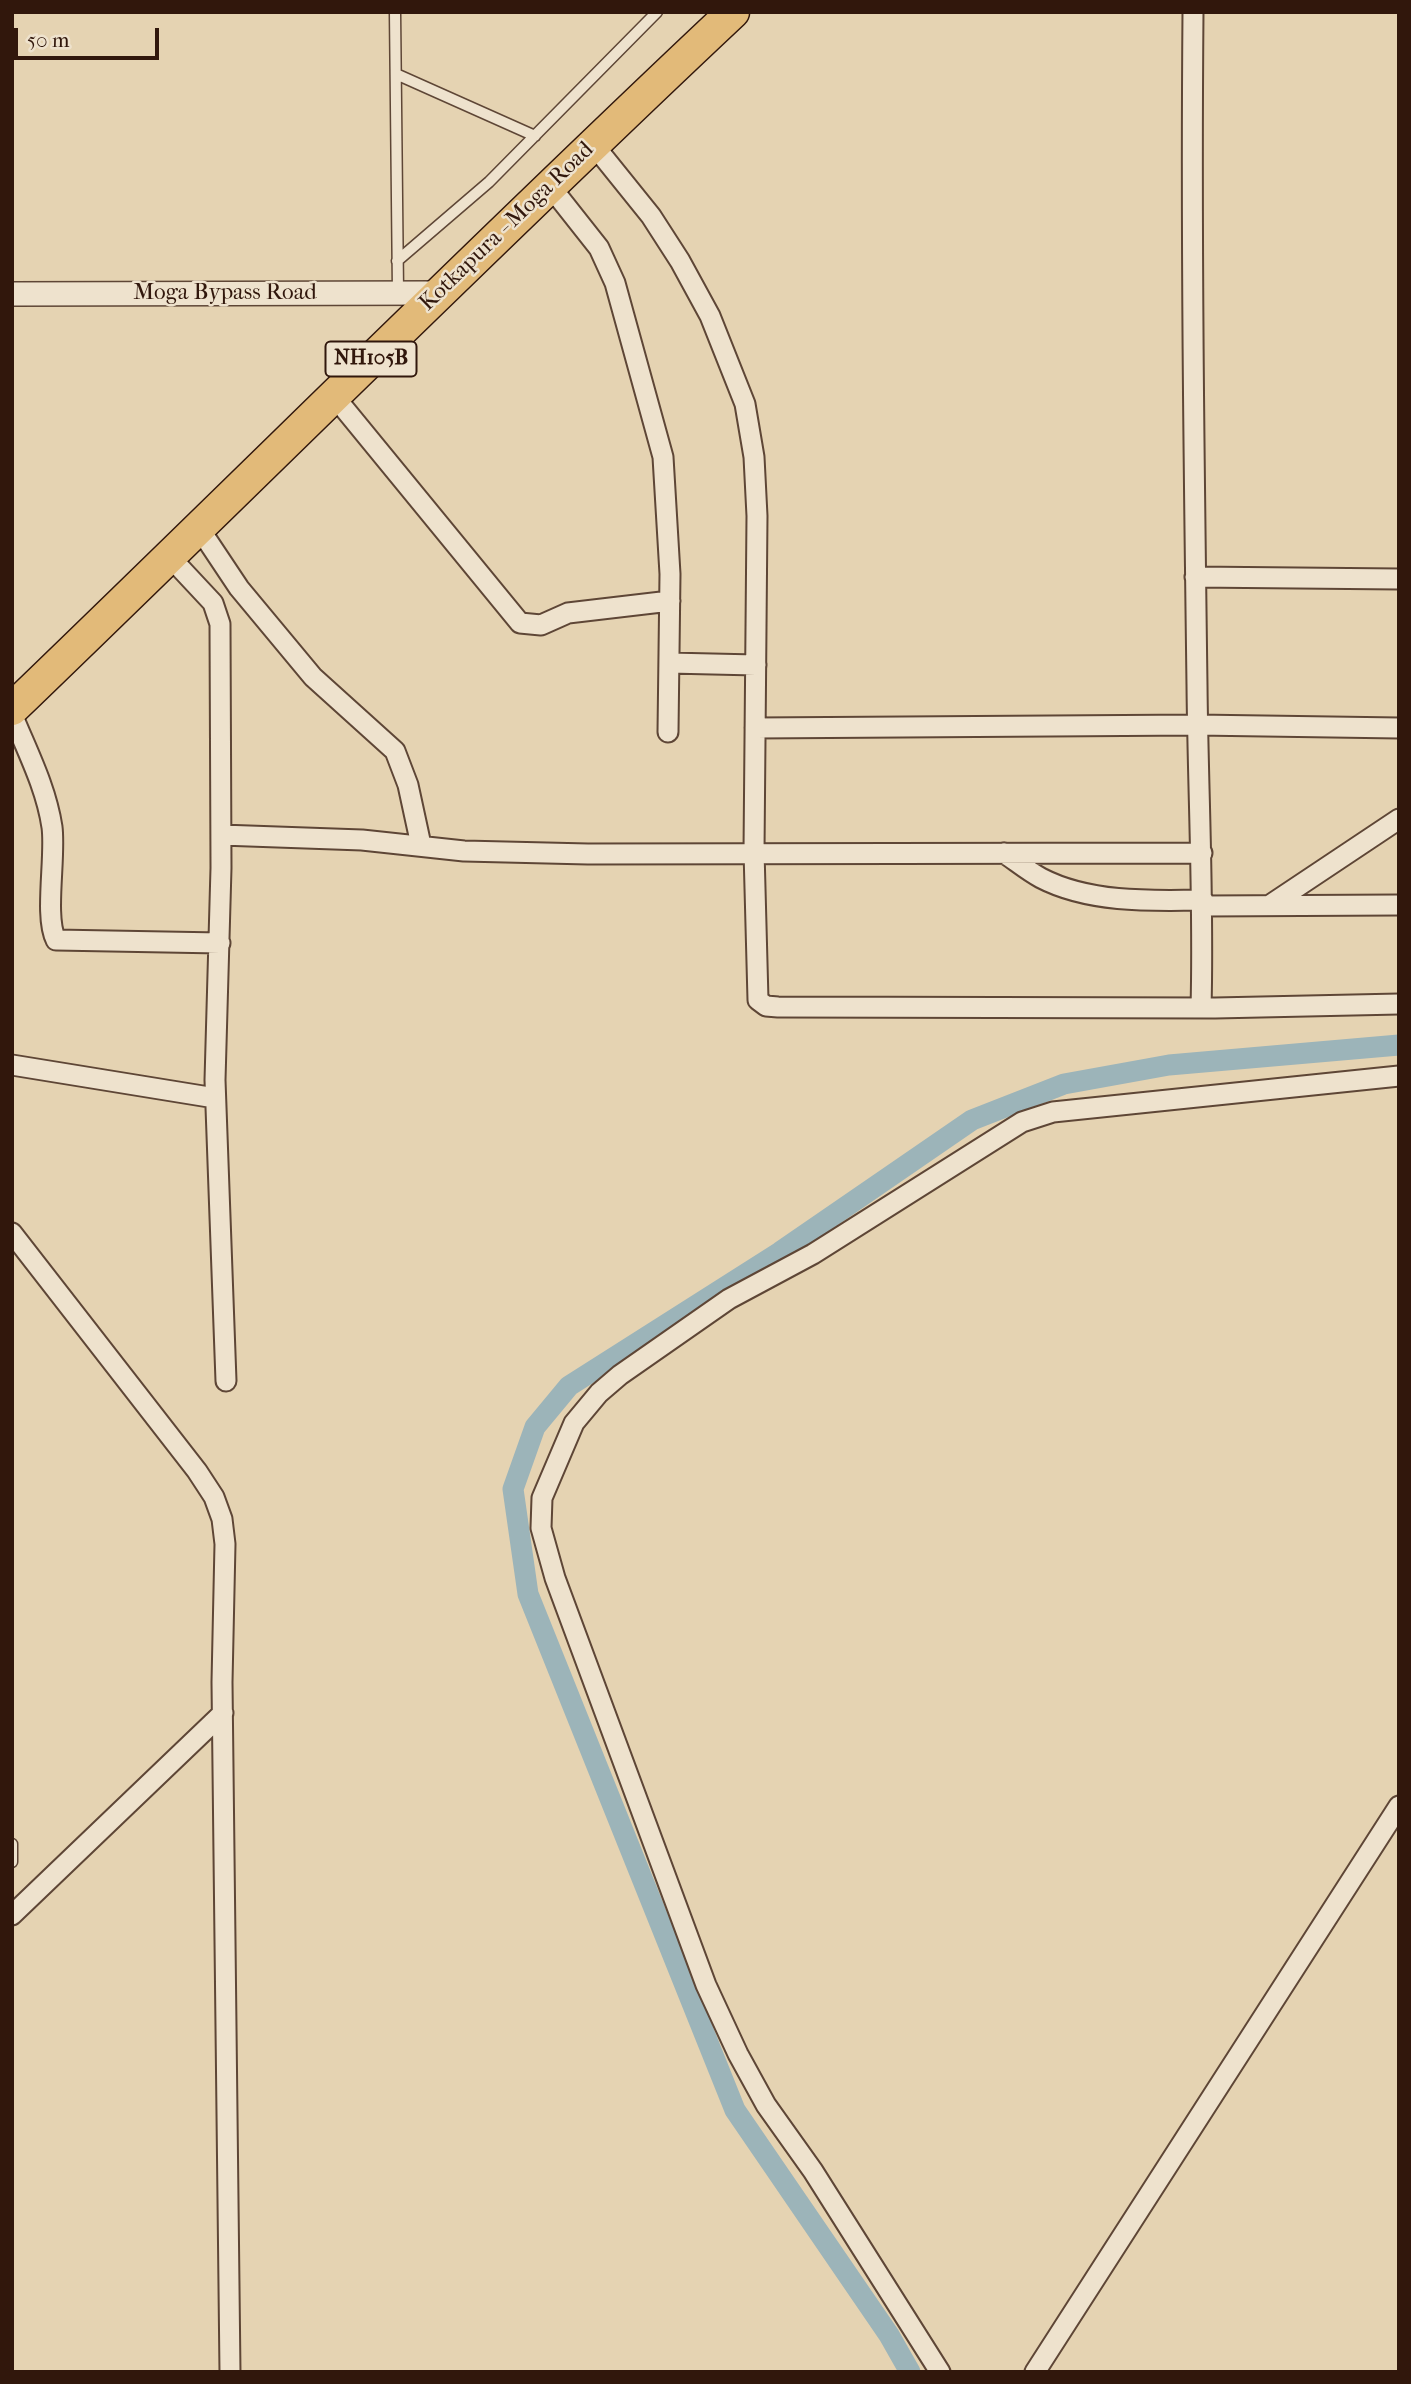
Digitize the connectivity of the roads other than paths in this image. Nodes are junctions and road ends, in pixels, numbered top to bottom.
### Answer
1 (395, 12) edge
2 (657, 12) edge
3 (733, 12) edge
4 (1193, 12) edge
5 (396, 74) junction
6 (535, 136) junction
7 (593, 144) junction
8 (550, 186) junction
9 (397, 261) junction
10 (398, 293) junction
11 (438, 293) junction
12 (12, 294) edge
13 (334, 396) junction
14 (199, 528) junction
15 (170, 557) junction
16 (1195, 577) junction
17 (1399, 579) edge
18 (670, 601) junction
19 (669, 663) junction
20 (756, 665) junction
21 (12, 712) edge
22 (1197, 725) junction
23 (755, 728) junction
24 (1399, 728) edge
25 (668, 732) dead end
26 (1399, 819) edge
27 (221, 835) junction
28 (421, 845) junction
29 (754, 851) junction
30 (1004, 853) junction
31 (1202, 853) junction
32 (1204, 903) junction
33 (1270, 905) junction
34 (1399, 905) edge
35 (220, 943) junction
36 (1399, 1004) edge
37 (1201, 1008) junction
38 (12, 1065) edge
39 (1399, 1076) edge
40 (215, 1098) junction
41 (12, 1233) edge
42 (226, 1381) dead end
43 (223, 1713) junction
44 (1399, 1806) edge
45 (12, 1844) edge
46 (12, 1862) edge
47 (12, 1915) edge
48 (230, 2372) edge
49 (940, 2372) edge
50 (1035, 2372) edge

1 - 5 lane
2 - 6 lane
3 - 7 highway, Kotkapura - Moga Road / NH105B
4 - 16 street
5 - 6 lane
5 - 9 lane
6 - 9 lane
7 - 8 highway, Kotkapura - Moga Road / NH105B
7 - 20 street
8 - 11 highway, Kotkapura - Moga Road / NH105B
8 - 18 street
9 - 10 lane
10 - 11 street, Moga Bypass Road
10 - 12 street, Moga Bypass Road
11 - 13 highway, Kotkapura - Moga Road / NH105B
13 - 14 highway, Kotkapura - Moga Road / NH105B
13 - 18 street
14 - 15 highway, Kotkapura - Moga Road / NH105B
14 - 28 street
15 - 21 highway, Kotkapura - Moga Road / NH105B
15 - 27 street
16 - 17 street
16 - 22 street
18 - 19 street
19 - 20 street
19 - 25 street
20 - 23 street
21 - 35 street
22 - 23 street
22 - 24 street
22 - 31 street
23 - 29 street
26 - 33 street
27 - 28 street
27 - 35 street
28 - 29 street
29 - 30 street
29 - 37 street
30 - 31 street
30 - 32 street
31 - 32 street
32 - 33 street
32 - 37 street
33 - 34 street
35 - 40 street
36 - 37 street
38 - 40 street
39 - 49 street
40 - 42 street
41 - 43 street
43 - 47 street
43 - 48 street
44 - 50 street
45 - 46 lane

